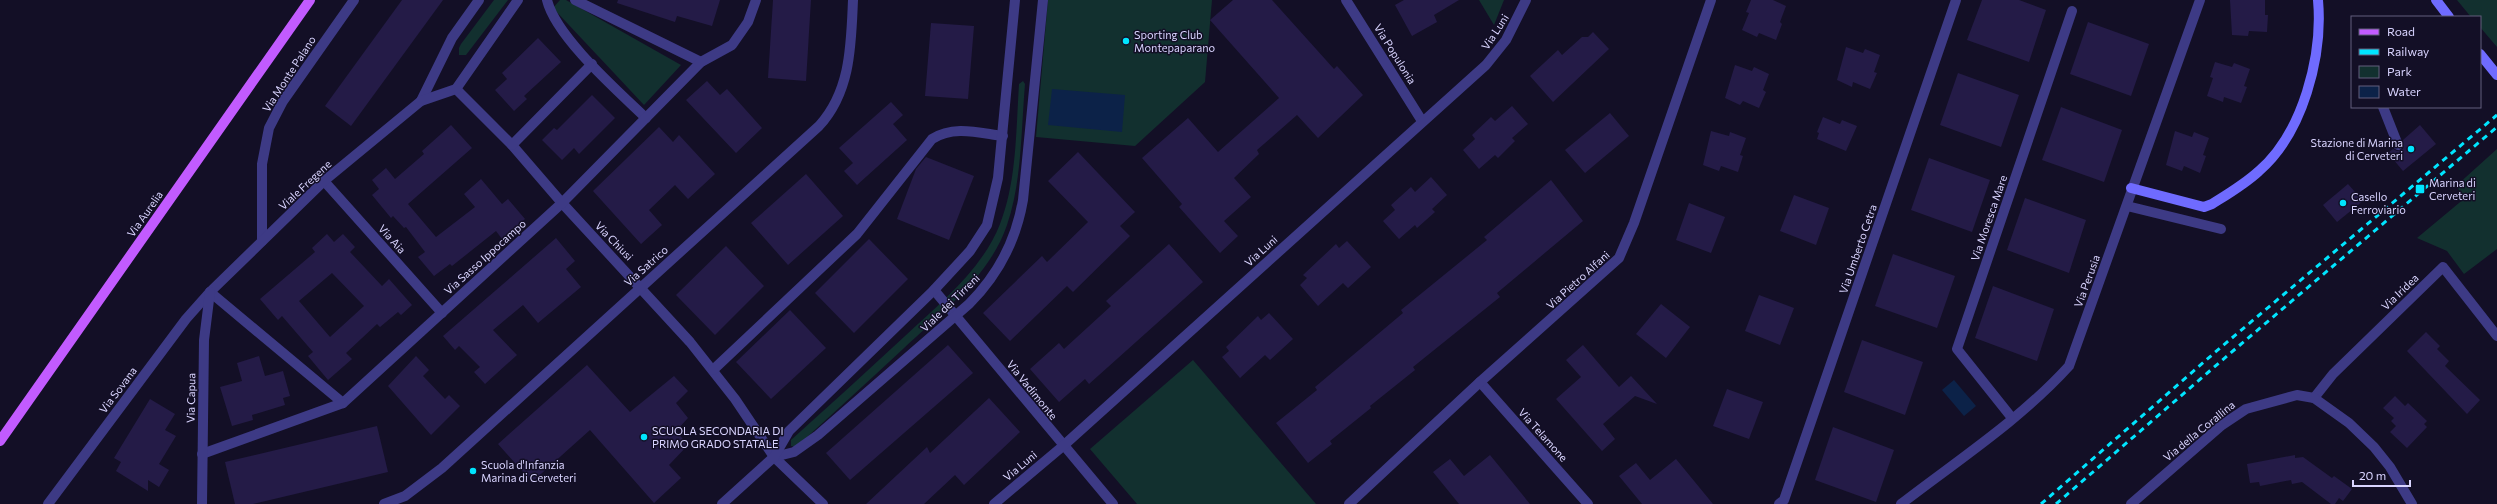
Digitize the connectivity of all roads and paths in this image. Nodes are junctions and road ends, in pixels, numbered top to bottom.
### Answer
1 (310, 0) edge
2 (354, 0) edge
3 (479, 0) edge
4 (518, 0) edge
5 (547, 0) edge
6 (576, 0) edge
7 (756, 0) edge
8 (853, 0) edge
9 (1015, 0) edge
10 (1043, 0) edge
11 (1346, 0) edge
12 (1526, 0) edge
13 (1711, 0) edge
14 (1956, 0) edge
15 (2200, 0) edge
16 (2318, 0) edge
17 (2436, 0) edge
18 (2072, 11) dead end
19 (2448, 16) edge
20 (2481, 55) edge
21 (701, 62) junction
22 (592, 64) junction
23 (2497, 75) edge
24 (456, 89) junction
25 (421, 101) junction
26 (2383, 108) edge
27 (646, 118) junction
28 (1422, 121) junction
29 (1003, 136) junction
30 (2398, 144) dead end
31 (512, 145) junction
32 (324, 181) junction
33 (2132, 188) junction
34 (562, 203) junction
35 (2127, 206) junction
36 (2221, 229) dead end
37 (262, 241) junction
38 (641, 287) junction
39 (934, 290) junction
40 (210, 292) junction
41 (442, 313) junction
42 (957, 316) junction
43 (2497, 336) edge
44 (713, 370) junction
45 (1480, 382) junction
46 (2314, 398) junction
47 (343, 403) junction
48 (2012, 418) junction
49 (0, 441) edge
50 (1063, 446) junction
51 (202, 454) junction
52 (774, 457) junction
53 (1784, 503) edge
54 (48, 504) edge
55 (202, 504) edge
56 (384, 504) edge
57 (722, 504) edge
58 (823, 504) edge
59 (994, 504) edge
60 (1113, 504) edge
61 (1349, 504) edge
62 (1588, 504) edge
63 (1901, 504) edge
64 (2131, 504) edge
65 (2412, 504) edge

1 - 49 main road, Via Aurelia
2 - 37 street, Via Monte Palano
3 - 25 street, Viale Fregene
4 - 24 street
5 - 22 street
6 - 21 street
7 - 21 street, Via Sasso Ippocampo
8 - 38 street, Via Satrico
9 - 29 street, Viale dei Tirreni
10 - 42 street, Viale dei Tirreni
11 - 28 street, Via Populonia
12 - 28 street, Via Luni
13 - 45 street, Via Pietro Alfani
14 - 53 street, Via Umberto Cetra
15 - 33 street, Via Perusia
16 - 33 street
17 - 19 street
18 - 48 street, Via Moresca Mare
20 - 23 street
21 - 27 street, Via Sasso Ippocampo
22 - 27 street
22 - 31 street
24 - 25 street, Viale Fregene
24 - 31 street, Via Chiusi
25 - 32 street, Viale Fregene
26 - 30 street
27 - 34 street, Via Sasso Ippocampo
28 - 50 street, Via Luni
29 - 39 street, Viale dei Tirreni
29 - 44 street
31 - 34 street, Via Chiusi
32 - 37 street, Viale Fregene
32 - 41 street, Via Aia
33 - 35 street, Via Perusia
34 - 38 street, Via Chiusi
34 - 41 street, Via Sasso Ippocampo
35 - 36 street
35 - 48 street, Via Perusia
37 - 40 street, Viale Fregene
38 - 44 street, Via Chiusi
38 - 56 street, Via Satrico
39 - 42 street, Via Vadimonte
39 - 52 street, Viale dei Tirreni
40 - 47 street
40 - 51 street, Via Capua
40 - 54 street, Via Sovana
41 - 47 street, Via Sasso Ippocampo
42 - 50 street, Via Vadimonte
42 - 52 street, Viale dei Tirreni
43 - 46 street, Via Iridea
44 - 52 street, Via Chiusi
45 - 61 street, Via Pietro Alfani
45 - 62 street, Via Telamone
46 - 64 street, Via della Corallina
46 - 65 street, Via della Corallina
47 - 51 street
48 - 63 street, Via Perusia
50 - 59 street, Via Luni
50 - 60 street, Via Vadimonte
51 - 55 street, Via Capua
52 - 57 street, Viale dei Tirreni
52 - 58 street

